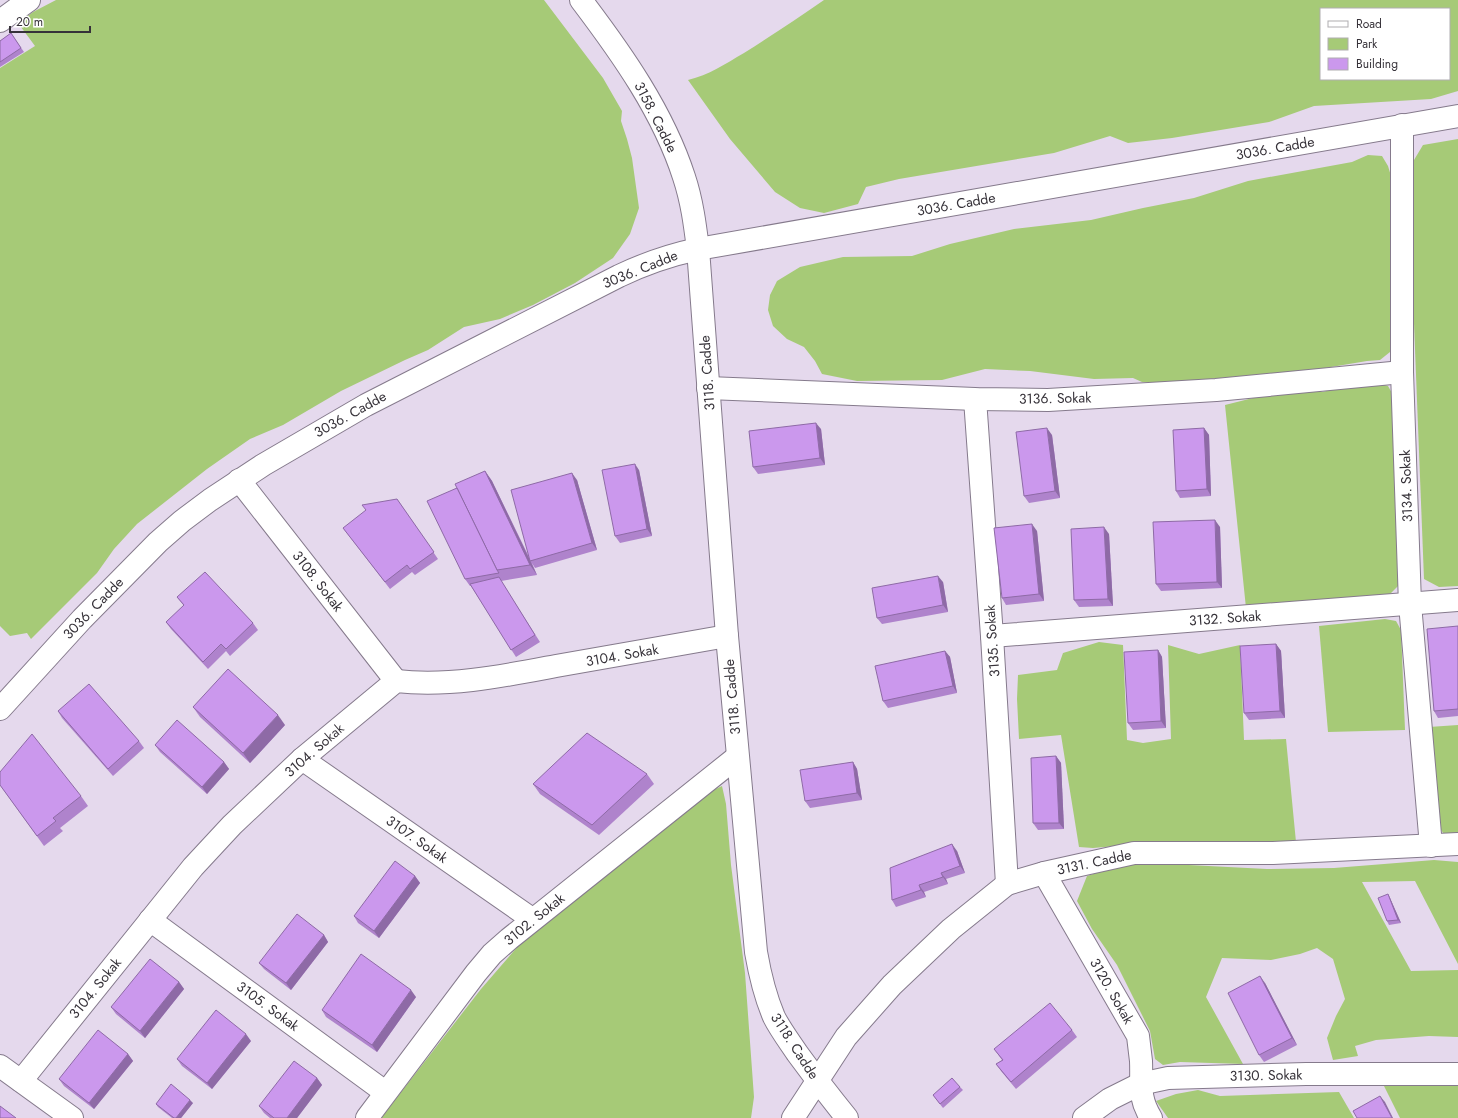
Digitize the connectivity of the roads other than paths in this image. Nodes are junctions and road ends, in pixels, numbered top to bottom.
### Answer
1 (29, 0) edge
2 (581, 0) edge
3 (0, 21) edge
4 (1458, 116) edge
5 (1402, 125) junction
6 (698, 249) junction
7 (1402, 372) junction
8 (708, 388) junction
9 (975, 399) junction
10 (239, 480) junction
11 (1458, 600) edge
12 (1410, 604) junction
13 (727, 636) junction
14 (992, 636) junction
15 (396, 681) junction
16 (0, 709) edge
17 (737, 757) junction
18 (302, 759) junction
19 (1458, 844) edge
20 (1431, 846) junction
21 (1044, 873) junction
22 (1007, 884) junction
23 (532, 919) junction
24 (150, 920) junction
25 (0, 1066) edge
26 (1458, 1074) edge
27 (817, 1080) junction
28 (21, 1081) junction
29 (1140, 1084) junction
30 (386, 1092) junction
31 (72, 1118) edge
32 (367, 1118) edge
33 (793, 1118) edge
34 (847, 1118) edge
35 (1084, 1118) edge
36 (1151, 1118) edge

1 - 3 street
2 - 6 street, 3158. Cadde
4 - 5 street, 3036. Cadde
5 - 6 street, 3036. Cadde
5 - 7 street, 3134. Sokak
6 - 8 street, 3118. Cadde
6 - 10 street, 3036. Cadde
7 - 9 street, 3136. Sokak
7 - 12 street, 3134. Sokak
8 - 9 street, 3136. Sokak
8 - 13 street, 3118. Cadde
9 - 14 street, 3135. Sokak
10 - 15 street, 3108. Sokak
10 - 16 street, 3036. Cadde
11 - 12 street, 3132. Sokak
12 - 14 street, 3132. Sokak
12 - 20 street, 3134. Sokak
13 - 15 street, 3104. Sokak
13 - 17 street, 3118. Cadde
14 - 22 street, 3135. Sokak
15 - 18 street, 3104. Sokak
17 - 23 street, 3102. Sokak
17 - 27 street, 3118. Cadde
18 - 23 street, 3107. Sokak
18 - 24 street, 3104. Sokak
19 - 20 street, 3131. Cadde
20 - 21 street, 3131. Cadde
21 - 22 street, 3131. Cadde
21 - 29 street, 3120. Sokak
22 - 27 street, 3131. Cadde
23 - 30 street, 3102. Sokak
24 - 28 street, 3104. Sokak
24 - 30 street, 3105. Sokak
25 - 28 street
26 - 29 street, 3130. Sokak
27 - 33 street, 3131. Cadde
27 - 34 street, 3118. Cadde
28 - 31 street
29 - 35 street, 3130. Sokak
29 - 36 street, 3120. Sokak
30 - 32 street, 3102. Sokak

